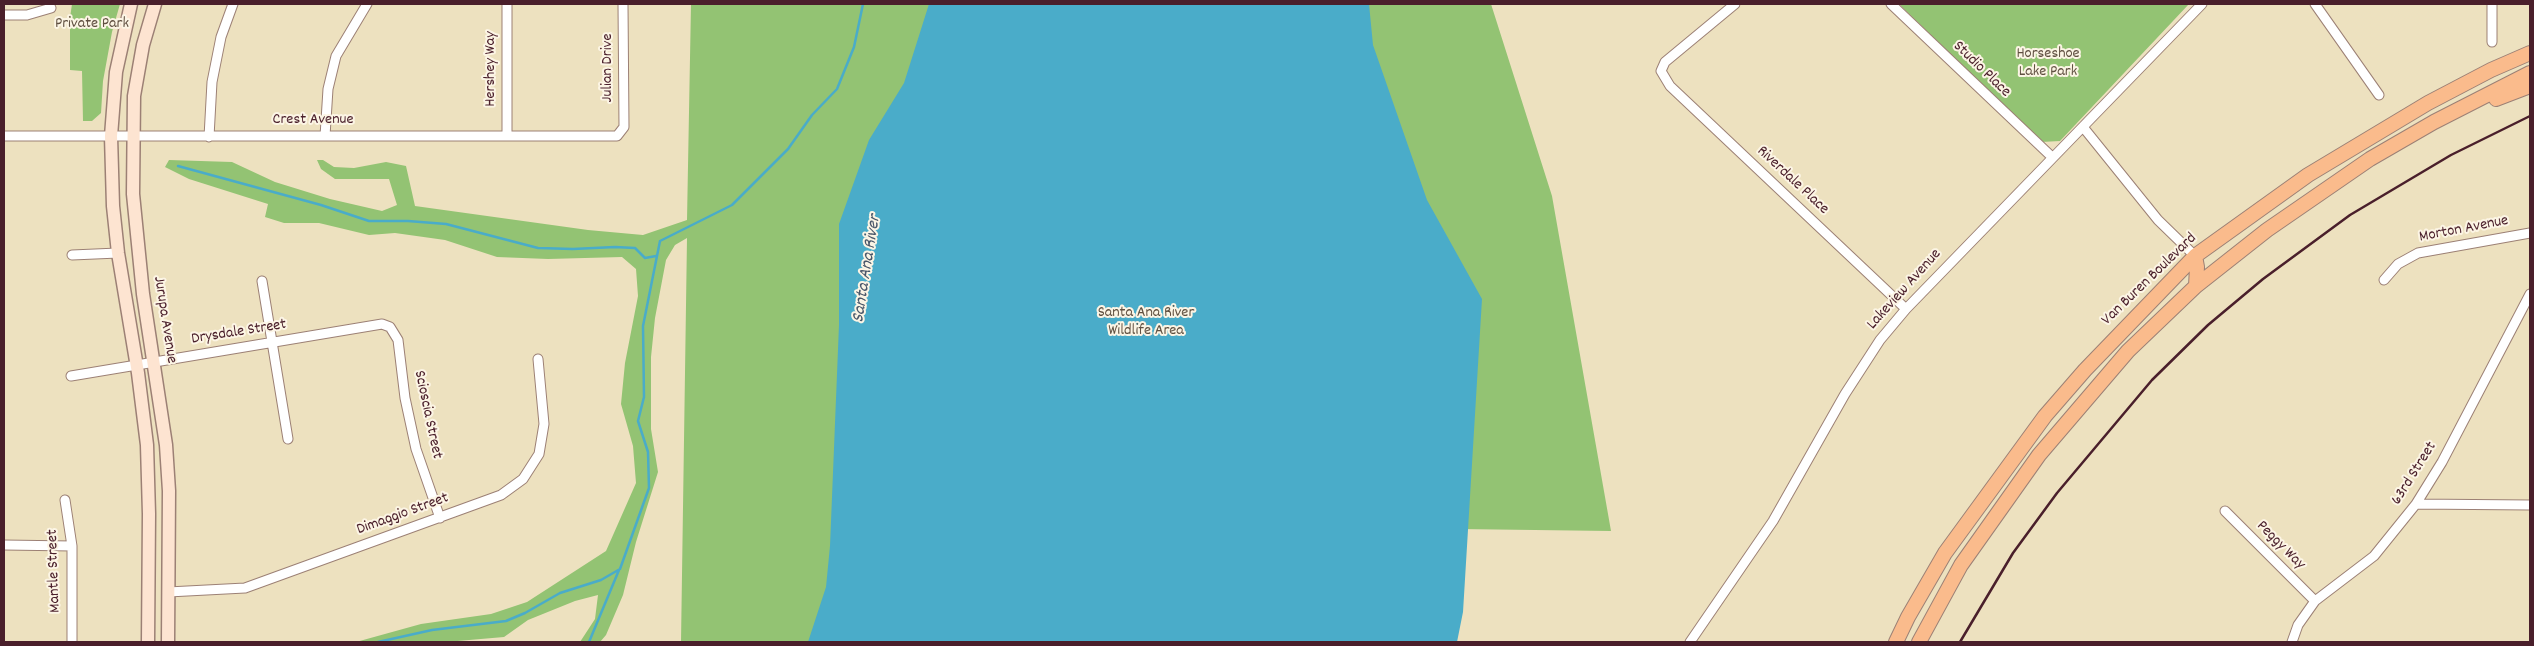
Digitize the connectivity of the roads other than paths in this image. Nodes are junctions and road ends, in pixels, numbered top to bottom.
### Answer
1 (131, 4) edge
2 (155, 4) edge
3 (233, 4) edge
4 (367, 4) edge
5 (507, 4) edge
6 (624, 4) edge
7 (1735, 4) edge
8 (1890, 4) edge
9 (2202, 4) edge
10 (2315, 4) edge
11 (2492, 4) edge
12 (51, 8) dead end
13 (4, 15) edge
14 (2492, 42) dead end
15 (2530, 53) edge
16 (2530, 73) edge
17 (2530, 86) edge
18 (2379, 95) dead end
19 (2476, 100) junction
20 (2083, 127) junction
21 (622, 133) joint
22 (506, 135) junction
23 (4, 136) edge
24 (111, 136) junction
25 (132, 136) junction
26 (325, 136) junction
27 (208, 137) junction
28 (2052, 157) junction
29 (2530, 232) edge
30 (118, 253) junction
31 (72, 255) dead end
32 (2195, 256) junction
33 (2384, 280) dead end
34 (262, 282) dead end
35 (2196, 286) junction
36 (2530, 294) edge
37 (1906, 309) junction
38 (382, 324) joint
39 (272, 343) junction
40 (538, 359) dead end
41 (154, 362) junction
42 (137, 365) junction
43 (71, 376) dead end
44 (288, 439) dead end
45 (65, 500) dead end
46 (2416, 504) junction
47 (2530, 505) edge
48 (2225, 511) dead end
49 (440, 518) junction
50 (4, 545) edge
51 (72, 546) junction
52 (168, 592) junction
53 (2315, 602) junction
54 (72, 642) edge
55 (148, 642) edge
56 (168, 642) edge
57 (1690, 642) edge
58 (1896, 642) edge
59 (1919, 642) edge
60 (2292, 642) edge

1 - 24 main road, Jurupa Avenue
2 - 25 main road, Jurupa Avenue
3 - 27 street
4 - 26 street
5 - 22 street, Hershey Way
6 - 21 street, Julian Drive
7 - 37 street, Riverdale Place
8 - 28 street, Studio Place
9 - 20 street, Lakeview Avenue
10 - 18 street
11 - 14 street
12 - 13 street
15 - 32 main road, Van Buren Boulevard
16 - 19 main road
17 - 19 main road
19 - 35 main road
20 - 28 street, Lakeview Avenue
20 - 32 street
21 - 22 street, Crest Avenue
22 - 26 street, Crest Avenue
23 - 24 street, Crest Avenue
24 - 25 street, Crest Avenue
24 - 30 main road, Jurupa Avenue
25 - 27 street, Crest Avenue
25 - 41 main road, Jurupa Avenue
26 - 27 street, Crest Avenue
28 - 37 street, Lakeview Avenue
29 - 33 street, Morton Avenue
30 - 31 street
30 - 42 main road, Jurupa Avenue
32 - 35 main road
32 - 58 main road, Van Buren Boulevard
34 - 39 street
35 - 59 main road
36 - 46 street, 63rd Street
37 - 57 street, Lakeview Avenue
38 - 39 street, Drysdale Street
38 - 49 street, Scioscia Street
39 - 41 street, Drysdale Street
39 - 44 street
40 - 49 street, Dimaggio Street
41 - 42 street, Drysdale Street
41 - 52 main road, Jurupa Avenue
42 - 43 street, Drysdale Street
42 - 55 main road, Jurupa Avenue
45 - 51 street, Mantle Street
46 - 47 street
46 - 53 street, 63rd Street
48 - 53 street, Peggy Way
49 - 52 street, Dimaggio Street
50 - 51 street
51 - 54 street, Mantle Street
52 - 56 main road, Jurupa Avenue
53 - 60 street, 63rd Street

